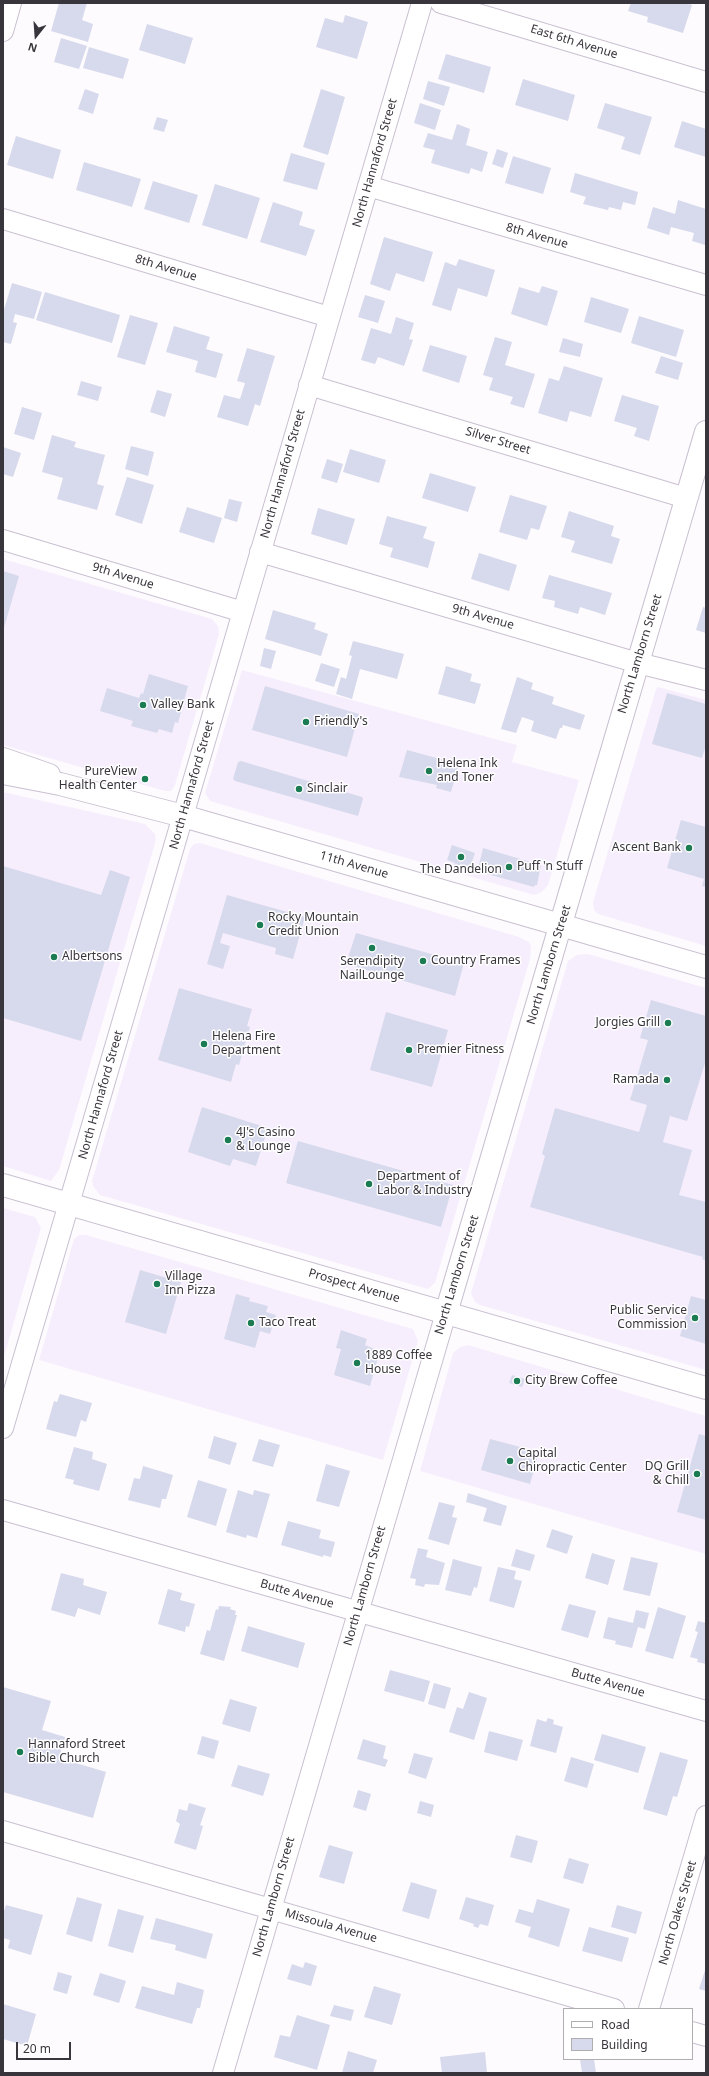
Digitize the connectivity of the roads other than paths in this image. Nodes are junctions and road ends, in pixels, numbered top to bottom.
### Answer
1 (11, 3) edge
2 (422, 3) edge
3 (441, 3) edge
4 (3, 31) edge
5 (706, 82) edge
6 (368, 186) junction
7 (3, 219) edge
8 (706, 285) edge
9 (329, 317) junction
10 (309, 385) junction
11 (706, 432) edge
12 (686, 498) junction
13 (3, 540) edge
14 (260, 552) junction
15 (243, 612) junction
16 (638, 662) junction
17 (706, 680) edge
18 (3, 759) edge
19 (3, 773) edge
20 (98, 793) junction
21 (183, 816) junction
22 (560, 925) junction
23 (706, 967) edge
24 (3, 1185) edge
25 (69, 1204) junction
26 (446, 1313) junction
27 (706, 1388) edge
28 (3, 1428) edge
29 (3, 1510) edge
30 (358, 1611) junction
31 (706, 1711) edge
32 (706, 1816) edge
33 (3, 1831) edge
34 (270, 1908) junction
35 (611, 2008) edge
36 (649, 2008) edge
37 (693, 2032) edge
38 (706, 2036) edge
39 (223, 2073) edge

1 - 4 street
2 - 6 street, North Hannaford Street
3 - 5 street, East 6th Avenue
6 - 8 street, 8th Avenue
6 - 9 street, North Hannaford Street
7 - 9 street, 8th Avenue
9 - 10 street, North Hannaford Street
10 - 12 street, Silver Street
10 - 14 street, North Hannaford Street
11 - 12 main road, North Lamborn Street
12 - 16 main road, North Lamborn Street
13 - 15 street, 9th Avenue
14 - 15 street, North Hannaford Street
14 - 16 street, 9th Avenue
15 - 21 street, North Hannaford Street
16 - 17 street, 9th Avenue
16 - 22 main road, North Lamborn Street
18 - 20 main road, 11th Avenue
19 - 20 main road
20 - 21 main road, 11th Avenue
21 - 22 main road, 11th Avenue
21 - 25 street, North Hannaford Street
22 - 23 main road, 11th Avenue
22 - 26 main road, North Lamborn Street
24 - 25 main road, Prospect Avenue
25 - 26 main road, Prospect Avenue
25 - 28 street, North Hannaford Street
26 - 27 main road, Prospect Avenue
26 - 30 street, North Lamborn Street
29 - 30 street, Butte Avenue
30 - 31 street, Butte Avenue
30 - 34 street, North Lamborn Street
32 - 36 street, North Oakes Street
33 - 34 street, Missoula Avenue
34 - 35 street, Missoula Avenue
34 - 39 street, North Lamborn Street
37 - 38 street

